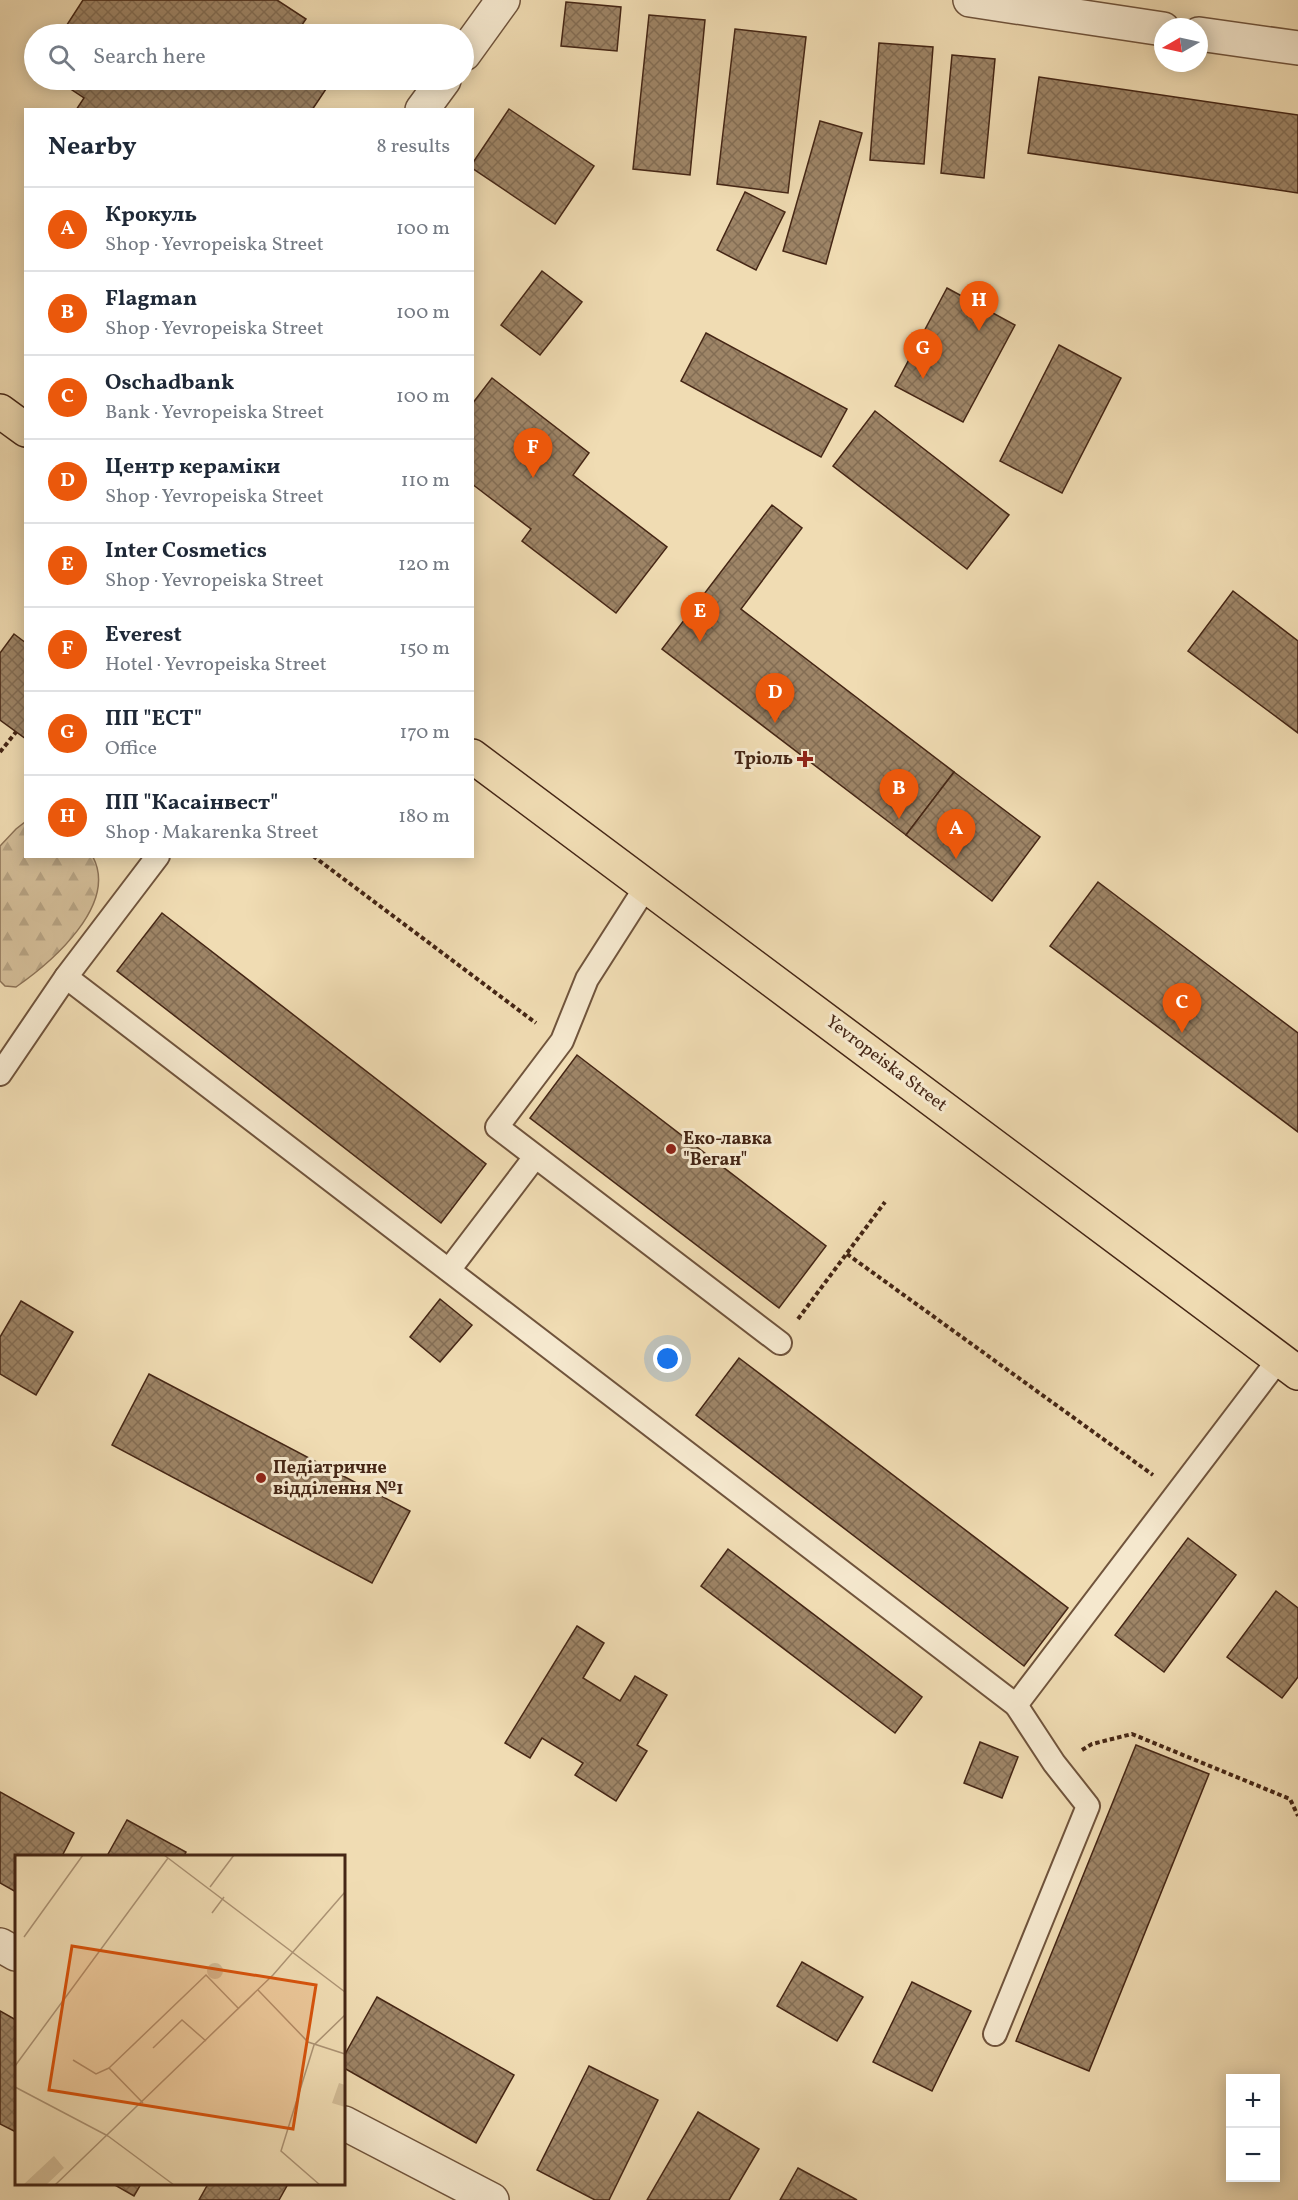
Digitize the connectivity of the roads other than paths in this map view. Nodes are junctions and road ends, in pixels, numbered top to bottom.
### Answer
1 (503, 0) edge
2 (970, 0) edge
3 (1154, 28) edge
4 (1208, 35) edge
5 (474, 40) edge
6 (1298, 48) edge
7 (437, 90) edge
8 (423, 108) edge
9 (0, 411) edge
10 (24, 429) edge
11 (474, 757) edge
12 (156, 858) edge
13 (647, 885) junction
14 (66, 977) junction
15 (0, 1074) edge
16 (535, 1157) junction
17 (449, 1270) junction
18 (780, 1343) road end
19 (1288, 1366) edge
20 (1016, 1705) junction
21 (0, 1946) edge
22 (15, 1954) edge
23 (996, 2034) dead end
24 (345, 2124) edge
25 (492, 2200) edge

1 - 5 street
2 - 3 street
4 - 6 street
7 - 8 street
9 - 10 main road
11 - 13 main road, Yevropeiska Street
12 - 14 lane
13 - 16 lane
13 - 19 main road, Yevropeiska Street
14 - 15 lane
14 - 17 lane
16 - 17 lane
16 - 18 lane
17 - 20 lane
19 - 20 lane
20 - 23 lane
21 - 22 street
24 - 25 street

